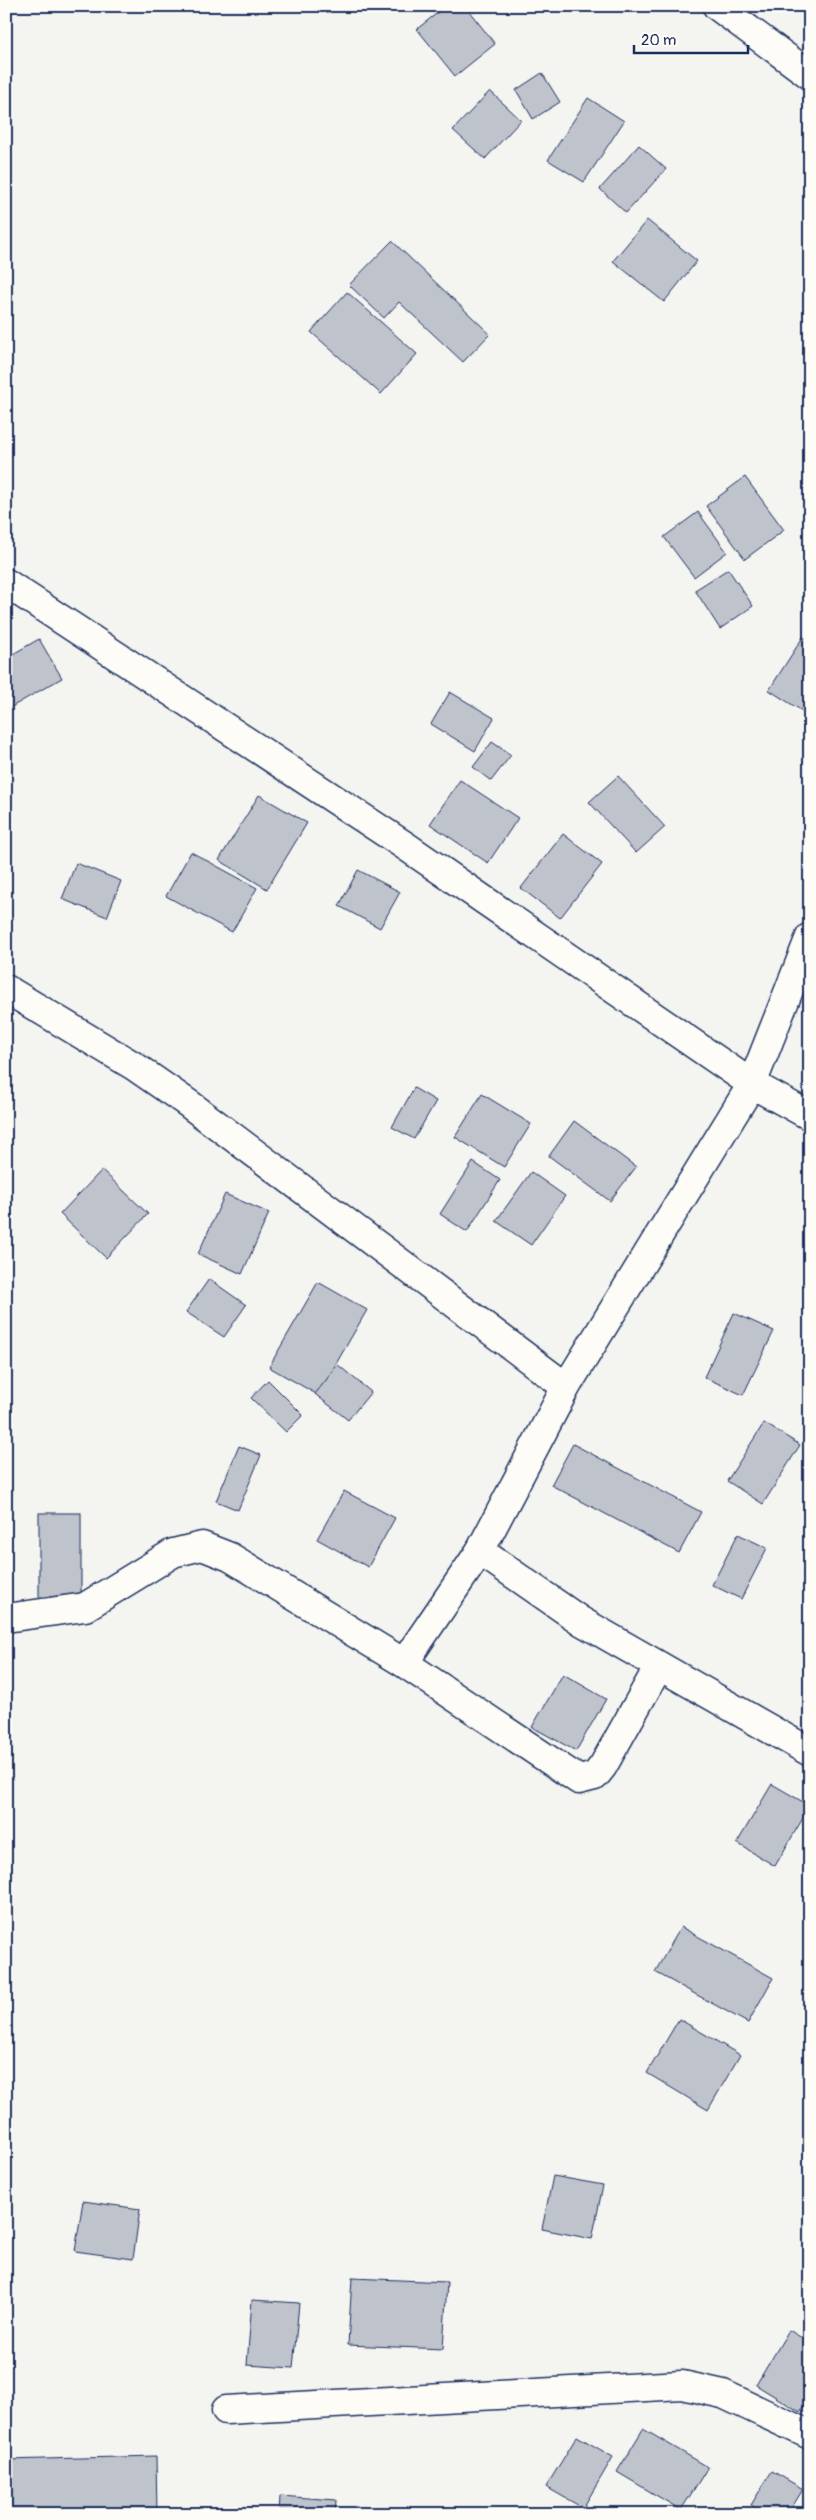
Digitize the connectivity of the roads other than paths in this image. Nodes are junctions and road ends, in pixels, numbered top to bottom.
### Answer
1 (717, 6) edge
2 (810, 75) edge
3 (6, 583) edge
4 (810, 937) edge
5 (6, 990) edge
6 (752, 1084) junction
7 (810, 1116) edge
8 (566, 1387) junction
9 (480, 1551) junction
10 (6, 1618) edge
11 (404, 1663) junction
12 (659, 1666) junction
13 (810, 1752) edge
14 (226, 2410) dead end
15 (810, 2435) edge

1 - 2 street
3 - 6 street
4 - 6 street
5 - 8 street
6 - 7 street
6 - 8 street
8 - 9 street
9 - 11 street
9 - 12 street
10 - 11 street
11 - 12 street
12 - 13 street
14 - 15 street

